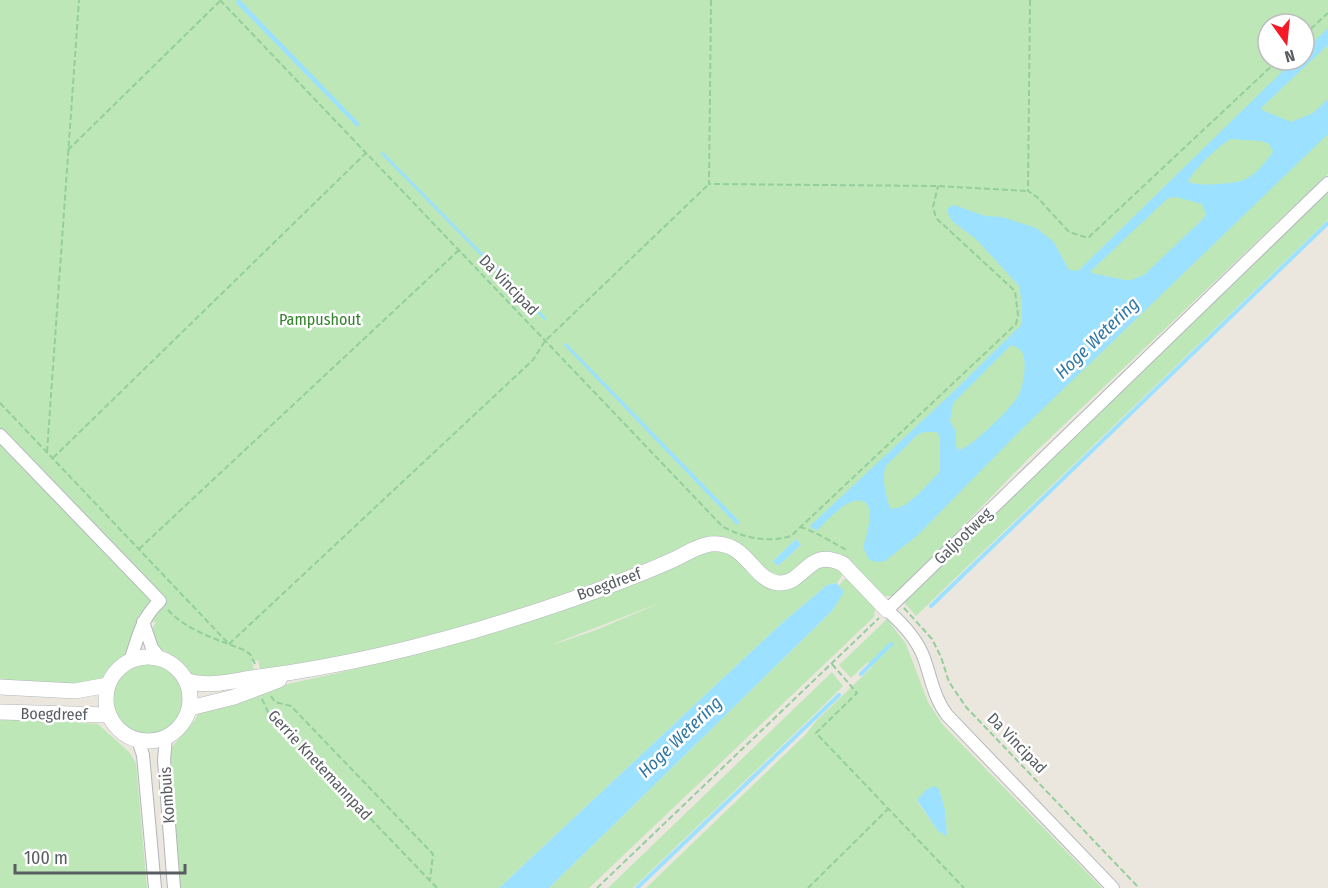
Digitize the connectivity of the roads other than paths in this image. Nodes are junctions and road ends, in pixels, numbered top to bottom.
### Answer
1 (1328, 183) edge
2 (0, 435) edge
3 (892, 605) junction
4 (143, 622) junction
5 (160, 658) junction
6 (130, 661) junction
7 (187, 681) junction
8 (259, 682) junction
9 (108, 685) junction
10 (0, 687) edge
11 (190, 708) junction
12 (0, 712) edge
13 (109, 715) junction
14 (166, 737) junction
15 (138, 740) junction
16 (154, 888) edge
17 (174, 888) edge
18 (1113, 888) edge

1 - 3 street, Galjootweg
2 - 4 street
3 - 8 street, Boegdreef
3 - 18 street
4 - 5 street
4 - 6 street
5 - 6 street
5 - 7 street
6 - 9 street
7 - 8 street, Boegdreef
7 - 11 street
8 - 11 street, Boegdreef
9 - 10 street, Boegdreef
9 - 13 street
11 - 14 street
12 - 13 street, Boegdreef
13 - 15 street
14 - 15 street
14 - 17 street, Kombuis
15 - 16 street, Kombuis

